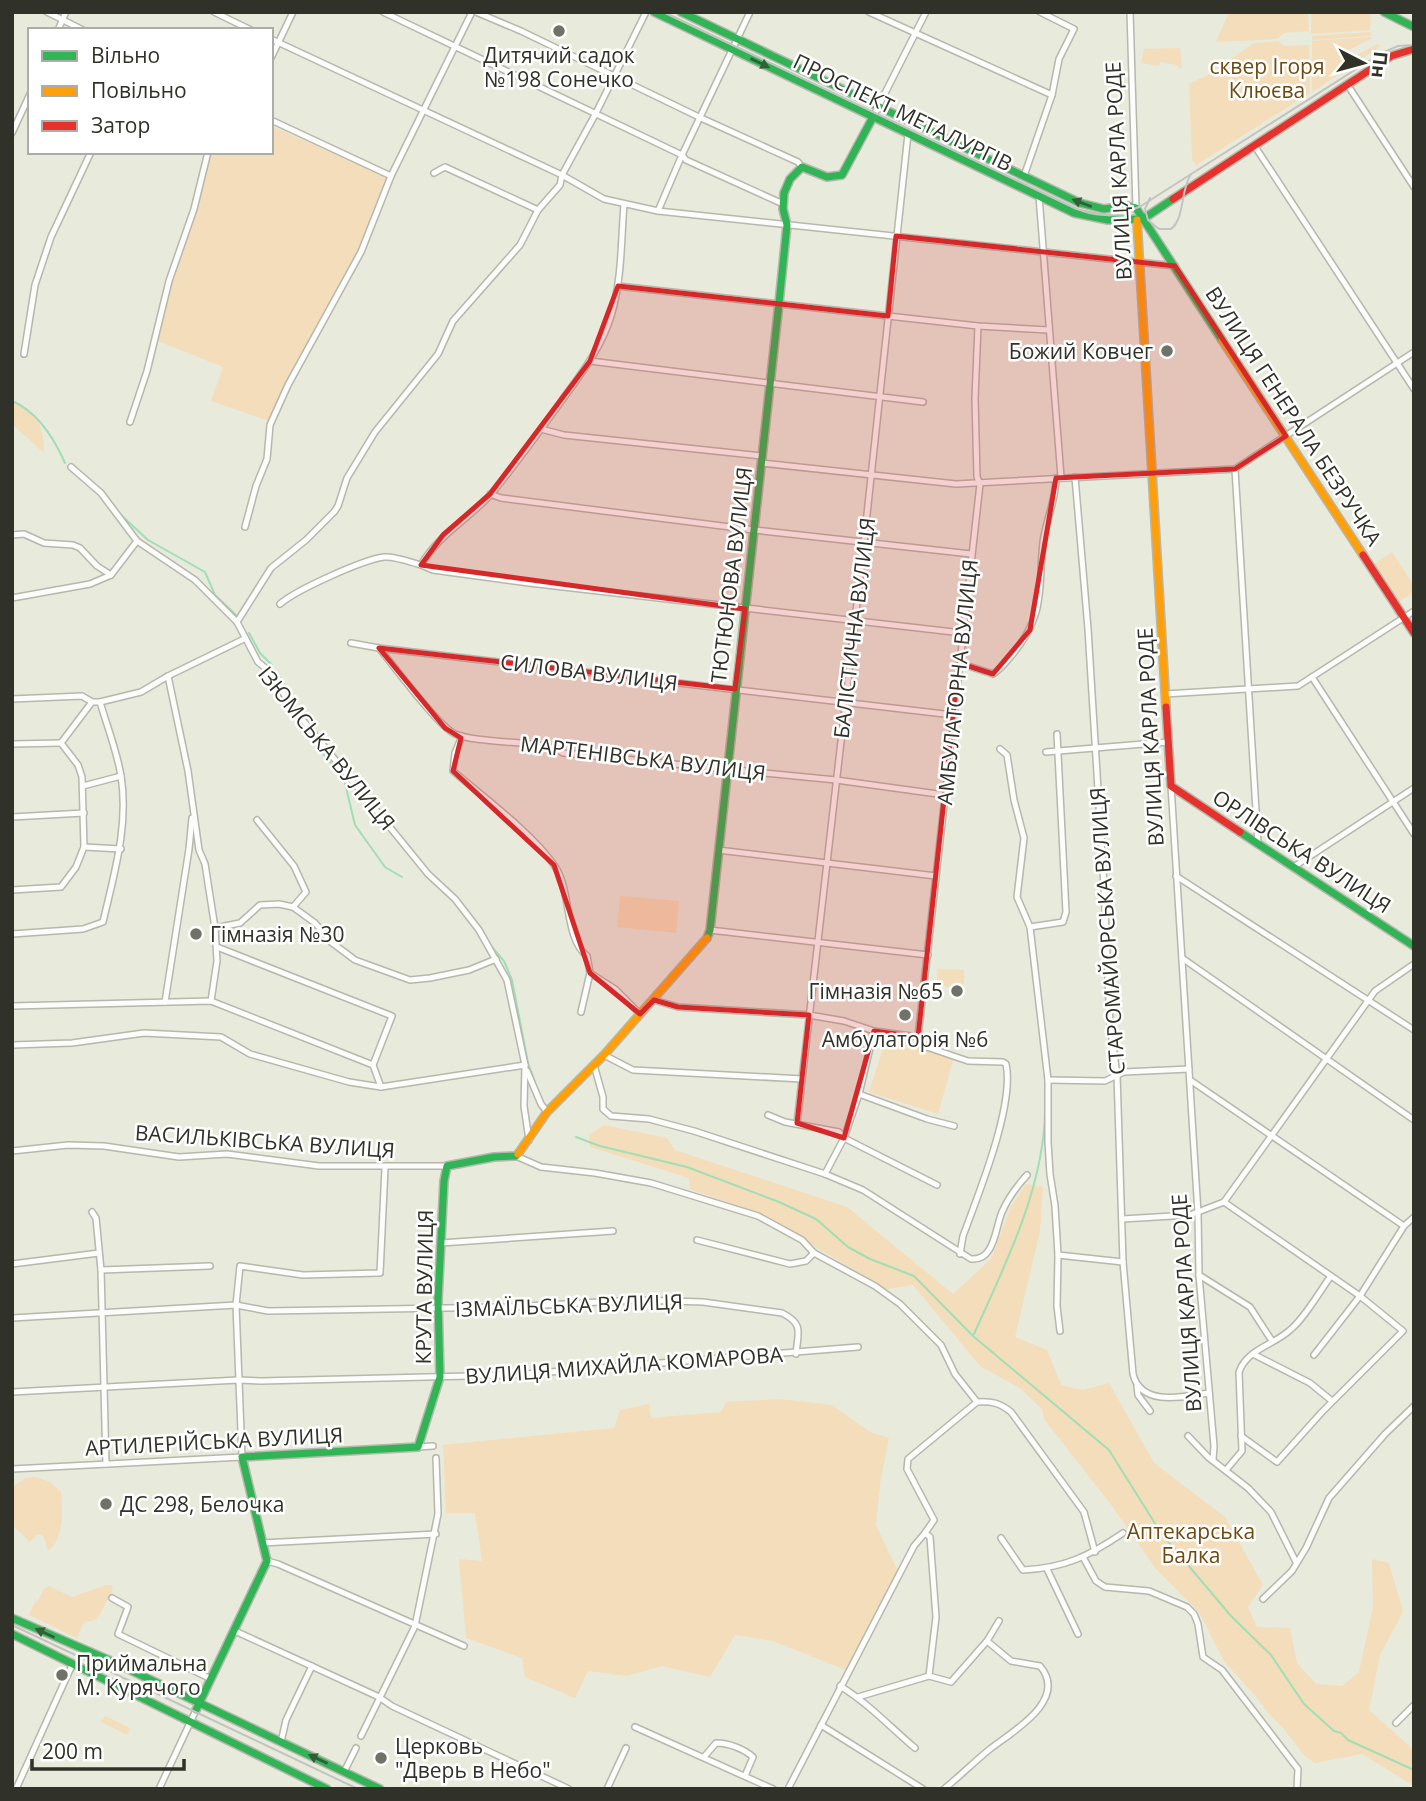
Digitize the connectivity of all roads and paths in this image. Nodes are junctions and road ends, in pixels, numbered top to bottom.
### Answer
1 (47, 12) edge
2 (66, 12) edge
3 (214, 12) edge
4 (293, 12) edge
5 (383, 12) edge
6 (474, 12) edge
7 (646, 12) edge
8 (654, 12) edge
9 (681, 12) edge
10 (750, 12) edge
11 (870, 12) edge
12 (926, 12) edge
13 (1040, 12) edge
14 (1130, 12) edge
15 (1384, 12) edge
16 (1393, 17) junction
17 (63, 20) junction
18 (1414, 27) edge
19 (59, 28) edge
20 (79, 28) edge
21 (247, 28) edge
22 (916, 33) junction
23 (1414, 36) edge
24 (738, 39) junction
25 (273, 40) edge
26 (278, 43) junction
27 (455, 47) junction
28 (1414, 49) edge
29 (733, 50) junction
30 (273, 54) edge
31 (614, 77) junction
32 (1347, 84) junction
33 (1052, 95) junction
34 (28, 98) edge
35 (878, 107) junction
36 (422, 111) junction
37 (596, 113) junction
38 (873, 117) junction
39 (701, 118) junction
40 (273, 121) edge
41 (12, 133) edge
42 (908, 134) junction
43 (1254, 145) junction
44 (90, 154) edge
45 (208, 154) edge
46 (682, 155) junction
47 (802, 167) junction
48 (434, 173) dead end
49 (562, 175) junction
50 (391, 176) junction
51 (1024, 176) junction
52 (1414, 187) edge
53 (1039, 196) junction
54 (624, 204) junction
55 (781, 204) junction
56 (1136, 208) junction
57 (538, 210) junction
58 (658, 211) junction
59 (1140, 219) junction
60 (787, 225) junction
61 (895, 236) junction
62 (1043, 251) junction
63 (1140, 261) junction
64 (1175, 266) junction
65 (618, 286) junction
66 (779, 303) junction
67 (888, 316) junction
68 (978, 326) junction
69 (1049, 331) junction
70 (1414, 352) edge
71 (24, 354) dead end
72 (590, 361) junction
73 (1397, 363) junction
74 (770, 382) junction
75 (1414, 389) edge
76 (879, 397) junction
77 (923, 402) dead end
78 (130, 422) dead end
79 (541, 429) junction
80 (1286, 436) junction
81 (762, 460) junction
82 (71, 467) dead end
83 (1235, 469) junction
84 (1152, 472) junction
85 (871, 476) junction
86 (1059, 477) junction
87 (1076, 477) junction
88 (980, 484) junction
89 (490, 494) junction
90 (245, 527) dead end
91 (754, 530) junction
92 (12, 535) edge
93 (137, 541) junction
94 (864, 542) junction
95 (971, 554) junction
96 (421, 565) junction
97 (111, 575) junction
98 (12, 598) edge
99 (280, 604) dead end
100 (745, 609) junction
101 (1414, 611) edge
102 (1404, 618) junction
103 (853, 620) junction
104 (237, 622) junction
105 (962, 633) junction
106 (1414, 633) edge
107 (244, 639) junction
108 (351, 643) dead end
109 (379, 648) junction
110 (959, 663) junction
111 (168, 677) junction
112 (1312, 677) junction
113 (1248, 688) junction
114 (735, 689) junction
115 (1165, 694) junction
116 (12, 699) edge
117 (92, 702) junction
118 (100, 702) junction
119 (845, 702) junction
120 (953, 715) junction
121 (1057, 734) dead end
122 (462, 736) junction
123 (1168, 742) junction
124 (61, 743) junction
125 (12, 744) edge
126 (1000, 749) dead end
127 (1096, 749) junction
128 (1046, 752) dead end
129 (1058, 752) junction
130 (727, 768) junction
131 (121, 776) junction
132 (836, 780) junction
133 (83, 786) junction
134 (1171, 786) junction
135 (1414, 788) edge
136 (945, 795) junction
137 (1392, 801) junction
138 (193, 806) junction
139 (84, 813) junction
140 (12, 817) edge
141 (257, 820) dead end
142 (1414, 834) edge
143 (1258, 843) junction
144 (84, 847) junction
145 (121, 849) junction
146 (718, 850) junction
147 (827, 863) junction
148 (1294, 866) junction
149 (936, 876) junction
150 (1176, 876) junction
151 (12, 890) edge
152 (293, 907) junction
153 (1030, 927) junction
154 (215, 928) junction
155 (710, 930) junction
156 (12, 934) edge
157 (817, 942) junction
158 (1414, 946) edge
159 (217, 947) junction
160 (928, 955) junction
161 (1182, 958) junction
162 (496, 959) junction
163 (1414, 964) edge
164 (590, 973) junction
165 (654, 1000) junction
166 (1369, 1000) junction
167 (211, 1001) junction
168 (165, 1002) junction
169 (12, 1006) edge
170 (581, 1012) dead end
171 (640, 1014) junction
172 (809, 1015) junction
173 (1414, 1030) edge
174 (874, 1031) junction
175 (918, 1037) junction
176 (12, 1045) edge
177 (604, 1055) junction
178 (1327, 1059) junction
179 (373, 1065) junction
180 (594, 1065) junction
181 (525, 1067) junction
182 (1189, 1069) junction
183 (1117, 1075) junction
184 (802, 1079) junction
185 (1048, 1080) junction
186 (1190, 1080) junction
187 (381, 1087) junction
188 (859, 1094) junction
189 (547, 1112) junction
190 (768, 1115) dead end
191 (1414, 1120) edge
192 (797, 1123) junction
193 (954, 1126) dead end
194 (1272, 1135) junction
195 (844, 1138) junction
196 (530, 1140) junction
197 (12, 1151) edge
198 (516, 1156) junction
199 (447, 1166) junction
200 (385, 1168) junction
201 (825, 1174) junction
202 (1027, 1175) dead end
203 (937, 1185) dead end
204 (1224, 1202) junction
205 (92, 1212) dead end
206 (1198, 1213) junction
207 (1414, 1217) edge
208 (1122, 1219) junction
209 (1404, 1226) junction
210 (613, 1231) dead end
211 (697, 1240) dead end
212 (441, 1243) junction
213 (99, 1253) junction
214 (814, 1254) junction
215 (960, 1254) junction
216 (1058, 1255) junction
217 (1123, 1262) junction
218 (12, 1264) edge
219 (210, 1266) dead end
220 (101, 1270) junction
221 (1199, 1275) junction
222 (1331, 1276) junction
223 (1360, 1296) junction
224 (236, 1305) junction
225 (438, 1309) junction
226 (102, 1313) junction
227 (12, 1318) edge
228 (1060, 1331) dead end
229 (1272, 1341) junction
230 (858, 1348) dead end
231 (796, 1354) junction
232 (1253, 1354) junction
233 (1314, 1355) dead end
234 (440, 1377) junction
235 (238, 1380) junction
236 (103, 1386) junction
237 (1137, 1386) junction
238 (12, 1392) edge
239 (1208, 1393) junction
240 (1332, 1401) junction
241 (977, 1402) junction
242 (1414, 1406) edge
243 (1150, 1411) dead end
244 (1188, 1436) dead end
245 (1241, 1436) junction
246 (433, 1446) dead end
247 (418, 1447) junction
248 (242, 1457) junction
249 (436, 1458) dead end
250 (1213, 1460) junction
251 (106, 1464) junction
252 (12, 1469) edge
253 (1226, 1470) junction
254 (925, 1533) junction
255 (1124, 1533) dead end
256 (436, 1534) junction
257 (1001, 1538) dead end
258 (262, 1543) junction
259 (1095, 1552) junction
260 (1083, 1557) junction
261 (267, 1561) junction
262 (1296, 1562) junction
263 (1047, 1569) junction
264 (112, 1598) dead end
265 (1264, 1598) dead end
266 (12, 1618) edge
267 (999, 1620) dead end
268 (415, 1626) junction
269 (235, 1631) junction
270 (12, 1634) edge
271 (1078, 1634) dead end
272 (988, 1641) junction
273 (464, 1646) dead end
274 (73, 1663) junction
275 (312, 1666) junction
276 (929, 1676) junction
277 (211, 1679) junction
278 (840, 1686) junction
279 (379, 1697) junction
280 (858, 1697) junction
281 (1414, 1705) edge
282 (197, 1707) junction
283 (189, 1723) junction
284 (1396, 1723) dead end
285 (821, 1725) junction
286 (635, 1727) dead end
287 (361, 1736) dead end
288 (281, 1742) junction
289 (356, 1748) dead end
290 (626, 1748) dead end
291 (915, 1748) dead end
292 (704, 1757) junction
293 (344, 1772) junction
294 (745, 1776) junction
295 (16, 1789) edge
296 (159, 1789) edge
297 (327, 1789) edge
298 (380, 1789) edge
299 (569, 1789) edge
300 (607, 1789) edge
301 (773, 1789) edge
302 (788, 1789) edge
303 (923, 1789) edge
304 (944, 1789) edge
305 (1297, 1789) edge

1 - 17 street
2 - 17 street
3 - 21 street
4 - 26 street
5 - 27 street
6 - 27 street
6 - 31 street
7 - 31 street
8 - 29 main road, ПРОСПЕКТ МЕТАЛУРГІВ
9 - 24 main road, ПРОСПЕКТ МЕТАЛУРГІВ
10 - 24 street
11 - 22 street
12 - 22 street
13 - 33 street
14 - 56 street, ВУЛИЦЯ КАРЛА РОДЕ
15 - 16 main road
16 - 18 main road
16 - 23 main road
17 - 19 street
17 - 20 street
22 - 33 street
22 - 35 street
24 - 29 street
24 - 35 main road, ПРОСПЕКТ МЕТАЛУРГІВ
25 - 26 street
26 - 30 street
26 - 36 street
27 - 36 street
27 - 37 street
28 - 32 main road
29 -> 38 main road, ПРОСПЕКТ МЕТАЛУРГІВ
29 - 39 street
31 - 37 street
31 - 39 street
32 - 43 main road
32 - 52 street
33 - 51 street
34 - 41 street
35 - 38 street
35 - 51 main road, ПРОСПЕКТ МЕТАЛУРГІВ
36 - 49 street
36 - 50 street
37 - 46 street
37 - 49 street
38 - 42 main road, ПРОСПЕКТ МЕТАЛУРГІВ
38 - 47 main road
39 - 46 street
39 - 47 street
40 - 50 street
42 - 53 main road, ПРОСПЕКТ МЕТАЛУРГІВ
42 - 61 street, БАЛІСТИЧНА ВУЛИЦЯ
43 - 59 main road
43 - 73 street
44 - 71 street
45 - 78 street
46 - 55 street
46 - 58 street
47 - 55 main road
48 - 57 street
49 - 54 street
49 - 57 street
50 - 90 street
56 -> 51 main road, ПРОСПЕКТ МЕТАЛУРГІВ
53 - 59 main road, ПРОСПЕКТ МЕТАЛУРГІВ
53 - 62 street
54 - 58 street
54 - 65 street
55 - 60 main road
56 - 59 main road
57 - 104 street
58 - 60 street
59 - 63 main road, ВУЛИЦЯ КАРЛА РОДЕ
59 - 64 main road, ВУЛИЦЯ ГЕНЕРАЛА БЕЗРУЧКА
60 - 61 street
60 - 66 main road, ТЮТЮНОВА ВУЛИЦЯ
61 - 62 street
61 - 67 street, БАЛІСТИЧНА ВУЛИЦЯ
62 - 63 street
62 - 69 street
63 - 64 street
63 - 84 main road, ВУЛИЦЯ КАРЛА РОДЕ
64 - 80 main road, ВУЛИЦЯ ГЕНЕРАЛА БЕЗРУЧКА
65 - 66 street
65 - 72 street
66 - 67 street
66 - 74 main road, ТЮТЮНОВА ВУЛИЦЯ
67 - 68 street
67 - 76 street, БАЛІСТИЧНА ВУЛИЦЯ
68 - 69 street
68 - 88 street, АМБУЛАТОРНА ВУЛИЦЯ
69 - 86 street
70 - 73 street
72 - 74 street
72 - 79 street
73 - 75 street
73 - 80 street
74 - 76 street
74 - 81 main road, ТЮТЮНОВА ВУЛИЦЯ
76 - 77 street
76 - 85 street, БАЛІСТИЧНА ВУЛИЦЯ
79 - 81 street
79 - 89 street
80 - 83 street
80 - 102 main road, ВУЛИЦЯ ГЕНЕРАЛА БЕЗРУЧКА
81 - 85 street
81 - 91 main road, ТЮТЮНОВА ВУЛИЦЯ
82 - 93 street, ІЗЮМСЬКА ВУЛИЦЯ
83 - 84 street
83 - 113 street
84 - 87 street
84 - 115 main road, ВУЛИЦЯ КАРЛА РОДЕ
85 - 88 street
85 - 94 street, БАЛІСТИЧНА ВУЛИЦЯ
86 - 87 street
86 - 88 street
86 - 110 street
87 - 127 street, СТАРОМАЙОРСЬКА ВУЛИЦЯ
88 - 95 street, АМБУЛАТОРНА ВУЛИЦЯ
89 - 91 street
89 - 96 street
91 - 94 street
91 - 100 main road, ТЮТЮНОВА ВУЛИЦЯ
92 - 97 street
93 - 97 street
93 - 104 street, ІЗЮМСЬКА ВУЛИЦЯ
94 - 95 street
94 - 103 street, БАЛІСТИЧНА ВУЛИЦЯ
95 - 105 street, АМБУЛАТОРНА ВУЛИЦЯ
96 - 99 street
96 - 100 street
97 - 98 street
100 - 103 street
100 - 114 main road, ТЮТЮНОВА ВУЛИЦЯ
101 - 102 street
102 - 106 main road, ВУЛИЦЯ ГЕНЕРАЛА БЕЗРУЧКА
102 - 112 street
103 - 105 street
103 - 119 street, БАЛІСТИЧНА ВУЛИЦЯ
104 - 107 street, ІЗЮМСЬКА ВУЛИЦЯ
105 - 110 street, АМБУЛАТОРНА ВУЛИЦЯ
107 - 111 street
107 - 162 street, ІЗЮМСЬКА ВУЛИЦЯ
108 - 109 street, СИЛОВА ВУЛИЦЯ
109 - 114 street, СИЛОВА ВУЛИЦЯ
109 - 122 street, МАРТЕНІВСЬКА ВУЛИЦЯ
110 - 120 street, АМБУЛАТОРНА ВУЛИЦЯ
111 - 118 street
111 - 138 street
112 - 113 street
112 - 137 street
113 - 115 street
113 - 143 street
114 - 119 street, СИЛОВА ВУЛИЦЯ
114 - 130 main road, ТЮТЮНОВА ВУЛИЦЯ
115 - 123 main road, ВУЛИЦЯ КАРЛА РОДЕ
116 - 117 street
117 - 118 street
117 - 124 street
118 - 131 street
119 - 120 street, СИЛОВА ВУЛИЦЯ
119 - 132 street, БАЛІСТИЧНА ВУЛИЦЯ
120 - 136 street, АМБУЛАТОРНА ВУЛИЦЯ
121 - 129 street
122 - 130 street, МАРТЕНІВСЬКА ВУЛИЦЯ
122 - 164 street
123 - 127 street
123 - 134 main road, ВУЛИЦЯ КАРЛА РОДЕ
124 - 125 street
124 - 133 street
126 - 153 street
127 - 129 street
127 - 183 street, СТАРОМАЙОРСЬКА ВУЛИЦЯ
128 - 129 street
129 - 153 street
130 - 132 street, МАРТЕНІВСЬКА ВУЛИЦЯ
130 - 146 main road, ТЮТЮНОВА ВУЛИЦЯ
131 - 133 street
131 - 145 street
132 - 136 street, МАРТЕНІВСЬКА ВУЛИЦЯ
132 - 147 street, БАЛІСТИЧНА ВУЛИЦЯ
133 - 139 street
134 - 143 main road, ОРЛІВСЬКА ВУЛИЦЯ
134 - 150 street, ВУЛИЦЯ КАРЛА РОДЕ
135 - 137 street
136 - 149 street, АМБУЛАТОРНА ВУЛИЦЯ
137 - 142 street
137 - 148 street
138 - 154 street
138 - 168 street
139 - 140 street
139 - 144 street
141 - 152 street
143 - 148 main road, ОРЛІВСЬКА ВУЛИЦЯ
144 - 145 street
144 - 151 street
145 - 156 street
146 - 147 street
146 - 155 main road, ТЮТЮНОВА ВУЛИЦЯ
147 - 149 street
147 - 157 street, БАЛІСТИЧНА ВУЛИЦЯ
148 - 158 main road, ОРЛІВСЬКА ВУЛИЦЯ
149 - 160 street, АМБУЛАТОРНА ВУЛИЦЯ
150 - 161 street, ВУЛИЦЯ КАРЛА РОДЕ
150 - 166 street
152 - 154 street
152 - 162 street
153 - 185 street
154 - 159 street
155 - 157 street
155 - 165 main road
157 - 160 street
157 - 172 street, БАЛІСТИЧНА ВУЛИЦЯ
159 - 167 street
159 - 179 street
160 - 175 street, АМБУЛАТОРНА ВУЛИЦЯ
161 - 178 street
161 - 182 street, ВУЛИЦЯ КАРЛА РОДЕ
162 - 181 street, ІЗЮМСЬКА ВУЛИЦЯ
163 - 166 street
164 - 170 street
164 - 171 street
165 - 171 main road
165 - 172 street
166 - 173 street
166 - 178 street
167 - 168 street
167 - 179 street
168 - 169 street
171 - 177 main road
172 - 174 street
172 - 184 street, БАЛІСТИЧНА ВУЛИЦЯ
174 - 175 street
174 - 188 street
175 - 215 street
176 - 187 street
177 - 180 main road
177 - 184 street
178 - 191 street
178 - 194 street
179 - 187 street
180 - 189 main road
180 - 201 street
181 - 187 street
181 - 189 street, ІЗЮМСЬКА ВУЛИЦЯ
181 - 196 street, ІЗЮМСЬКА ВУЛИЦЯ
182 - 183 street
182 - 186 street, ВУЛИЦЯ КАРЛА РОДЕ
183 - 185 street
183 - 208 street, СТАРОМАЙОРСЬКА ВУЛИЦЯ
184 - 192 street, БАЛІСТИЧНА ВУЛИЦЯ
185 - 216 street
186 - 194 street
186 - 206 street, ВУЛИЦЯ КАРЛА РОДЕ
188 - 193 street
188 - 195 street
189 - 196 main road
190 - 192 street
192 - 195 street
194 - 204 street
194 - 209 street
195 - 201 street
195 - 203 street
196 - 198 main road
197 - 200 street, ВАСИЛЬКІВСЬКА ВУЛИЦЯ
198 - 199 main road, ВАСИЛЬКІВСЬКА ВУЛИЦЯ
198 - 214 street, ВАСИЛЬКІВСЬКА ВУЛИЦЯ
199 - 200 street, ВАСИЛЬКІВСЬКА ВУЛИЦЯ
199 - 212 main road, КРУТА ВУЛИЦЯ
200 - 224 street
201 - 215 street
202 - 215 street
204 - 206 street
204 - 222 street
205 - 213 street
206 - 208 street
206 - 221 street, ВУЛИЦЯ КАРЛА РОДЕ
207 - 209 street
208 - 217 street, СТАРОМАЙОРСЬКА ВУЛИЦЯ
209 - 223 street
210 - 212 street
211 - 214 street
212 - 225 main road, КРУТА ВУЛИЦЯ
213 - 218 street
213 - 220 street
214 - 241 street, ВАСИЛЬКІВСЬКА ВУЛИЦЯ
216 - 217 street
216 - 228 street
217 - 237 street, СТАРОМАЙОРСЬКА ВУЛИЦЯ
219 - 220 street
220 - 226 street
221 - 229 street
221 - 239 street, ВУЛИЦЯ КАРЛА РОДЕ
222 - 223 street
222 - 229 street
223 - 233 street
223 - 240 street
224 - 225 street, ІЗМАЇЛЬСЬКА ВУЛИЦЯ
224 - 226 street, ІЗМАЇЛЬСЬКА ВУЛИЦЯ
224 - 235 street
225 - 231 street, ІЗМАЇЛЬСЬКА ВУЛИЦЯ
225 - 234 main road, КРУТА ВУЛИЦЯ
226 - 227 street, ІЗМАЇЛЬСЬКА ВУЛИЦЯ
226 - 236 street
229 - 232 street
230 - 231 street, ВУЛИЦЯ МИХАЙЛА КОМАРОВА
231 - 234 street, ВУЛИЦЯ МИХАЙЛА КОМАРОВА
232 - 240 street
232 - 245 street
234 - 235 street, ВУЛИЦЯ МИХАЙЛА КОМАРОВА
234 - 247 main road, КРУТА ВУЛИЦЯ
235 - 236 street, ВУЛИЦЯ МИХАЙЛА КОМАРОВА
235 - 248 street
236 - 238 street, ВУЛИЦЯ МИХАЙЛА КОМАРОВА
236 - 251 street
237 - 239 street
237 - 243 street, СТАРОМАЙОРСЬКА ВУЛИЦЯ
239 - 250 street, ВУЛИЦЯ КАРЛА РОДЕ
240 - 245 street
241 - 254 street
241 - 259 street
242 - 262 street
244 - 250 street
245 - 253 street
246 - 247 street
247 - 248 main road, АРТИЛЕРІЙСЬКА ВУЛИЦЯ
248 - 251 street, АРТИЛЕРІЙСЬКА ВУЛИЦЯ
248 - 258 main road
249 - 256 street
250 - 253 street
251 - 252 street, АРТИЛЕРІЙСЬКА ВУЛИЦЯ
253 - 262 street
254 - 276 street
254 - 278 street
255 - 259 street
256 - 258 street
256 - 268 street
257 - 263 street
258 - 261 main road
259 - 260 street
260 - 263 street
260 - 305 street
261 - 268 street
261 - 269 main road
262 - 265 street
263 - 271 street
264 - 277 street
282 -> 266 main road
267 - 272 street
268 - 273 street
268 - 279 street
269 - 275 street
269 - 277 main road
270 - 274 main road
272 - 276 street
272 - 304 street
274 - 283 main road
274 - 295 street
275 - 279 street
275 - 288 street
276 - 280 street
277 - 282 main road
278 - 280 street
278 - 285 street
279 - 287 street
279 - 299 street
280 - 291 street
281 - 284 street
282 - 283 street
282 - 288 main road
283 - 296 street
283 - 297 main road
285 - 302 street
285 - 303 street
286 - 292 street
293 -> 288 main road
289 - 293 street
290 - 300 street
292 - 294 street
292 - 294 street
293 - 298 main road
294 - 301 street

